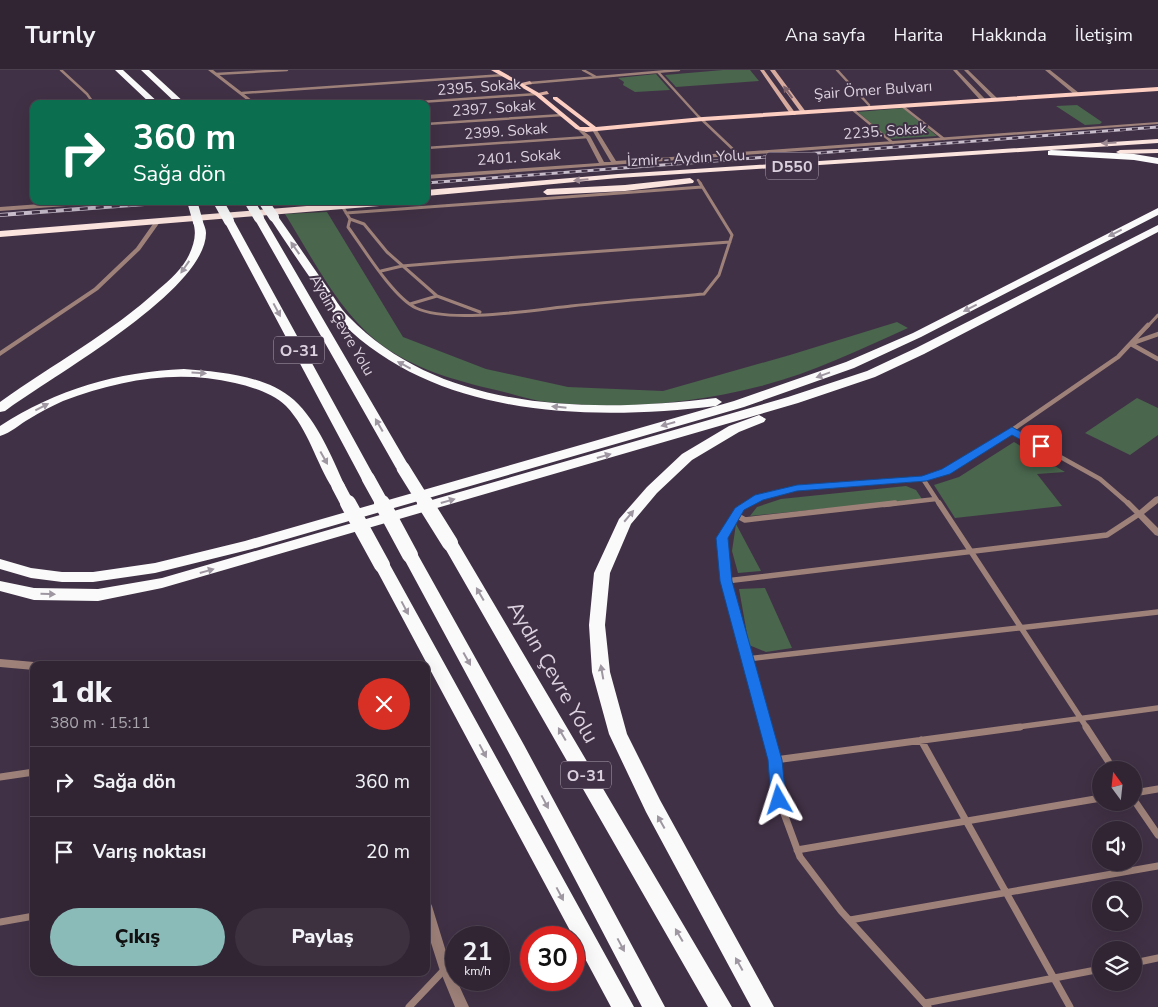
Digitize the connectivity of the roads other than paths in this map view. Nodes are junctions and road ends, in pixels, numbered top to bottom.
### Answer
1 (60, 70) edge
2 (118, 70) edge
3 (144, 70) edge
4 (210, 70) edge
5 (287, 70) edge
6 (494, 70) edge
7 (583, 70) edge
8 (679, 70) edge
9 (762, 70) edge
10 (772, 70) edge
11 (837, 70) edge
12 (955, 70) edge
13 (966, 70) edge
14 (1046, 70) edge
15 (655, 71) edge
16 (506, 73) edge
17 (216, 74) junction
18 (596, 77) junction
19 (530, 83) junction
20 (520, 84) junction
21 (1158, 87) edge
22 (1074, 92) junction
23 (242, 93) junction
24 (547, 93) junction
25 (537, 94) junction
26 (994, 98) junction
27 (982, 99) junction
28 (91, 100) edge
29 (151, 100) edge
30 (178, 100) edge
31 (250, 100) edge
32 (430, 101) edge
33 (869, 105) junction
34 (902, 106) junction
35 (852, 109) junction
36 (802, 111) junction
37 (791, 112) junction
38 (563, 115) junction
39 (700, 117) junction
40 (1158, 123) edge
41 (430, 124) edge
42 (591, 126) junction
43 (578, 128) junction
44 (588, 136) junction
45 (944, 139) junction
46 (1158, 141) edge
47 (893, 143) junction
48 (430, 148) edge
49 (1158, 151) edge
50 (738, 154) junction
51 (1051, 154) junction
52 (1158, 161) edge
53 (614, 163) junction
54 (602, 164) junction
55 (630, 176) junction
56 (430, 177) edge
57 (599, 178) junction
58 (700, 184) junction
59 (636, 186) junction
60 (603, 189) junction
61 (430, 193) edge
62 (430, 199) edge
63 (53, 205) edge
64 (193, 205) edge
65 (220, 205) edge
66 (251, 205) edge
67 (265, 205) edge
68 (266, 205) edge
69 (377, 205) edge
70 (424, 205) edge
71 (430, 205) edge
72 (0, 209) edge
73 (344, 210) junction
74 (1158, 210) edge
75 (350, 219) junction
76 (157, 222) junction
77 (0, 226) edge
78 (1158, 228) edge
79 (0, 234) edge
80 (730, 242) junction
81 (402, 266) junction
82 (381, 271) junction
83 (437, 296) junction
84 (410, 304) junction
85 (485, 313) junction
86 (1158, 315) edge
87 (1158, 334) edge
88 (1131, 344) junction
89 (0, 354) edge
90 (1158, 358) edge
91 (870, 374) junction
92 (798, 384) junction
93 (0, 408) edge
94 (1012, 430) junction
95 (0, 432) edge
96 (922, 479) junction
97 (936, 499) junction
98 (1158, 499) edge
99 (1139, 514) junction
100 (736, 515) junction
101 (1158, 533) edge
102 (972, 552) junction
103 (0, 564) edge
104 (726, 581) junction
105 (0, 586) edge
106 (1158, 612) edge
107 (1023, 628) junction
108 (747, 660) junction
109 (0, 663) edge
110 (30, 666) edge
111 (1158, 708) edge
112 (1080, 719) junction
113 (921, 740) junction
114 (775, 760) junction
115 (1108, 761) edge
116 (30, 773) edge
117 (0, 777) edge
118 (1158, 789) edge
119 (1142, 792) edge
120 (1092, 800) edge
121 (1142, 811) edge
122 (966, 821) junction
123 (1158, 835) edge
124 (797, 850) junction
125 (1158, 866) edge
126 (1006, 892) junction
127 (30, 917) edge
128 (430, 919) edge
129 (850, 920) junction
130 (0, 922) edge
131 (1158, 958) edge
132 (1142, 961) edge
133 (445, 968) joint
134 (1092, 971) edge
135 (1055, 978) junction
136 (455, 991) edge
137 (926, 1005) edge
138 (409, 1007) edge
139 (462, 1007) edge
140 (623, 1007) edge
141 (654, 1007) edge
142 (721, 1007) edge
143 (763, 1007) edge
144 (1070, 1007) edge

1 - 28 street
2 - 29 highway
3 - 30 highway
4 - 17 street
5 - 17 street
6 - 16 main road
7 - 18 street
8 - 15 street
9 - 37 main road
36 -> 10 main road
11 - 33 street
12 - 27 street
13 - 26 street
14 - 22 street
15 - 18 street
15 - 39 street
16 - 19 main road
16 - 20 main road
16 - 23 street
17 - 23 street
18 - 19 street
19 - 20 main road
19 - 24 main road
20 - 25 main road
21 - 22 main road, Şair Ömer Bulvarı
22 - 26 main road, Şair Ömer Bulvarı
23 - 31 street
24 - 25 main road
24 - 42 main road
25 - 32 street, 2395. Sokak
25 - 38 main road
26 - 27 main road, Şair Ömer Bulvarı
27 - 33 main road, Şair Ömer Bulvarı
27 - 34 main road, Şair Ömer Bulvarı
33 - 36 main road, Şair Ömer Bulvarı
34 - 35 main road, Şair Ömer Bulvarı
34 - 45 street
35 - 36 main road, Şair Ömer Bulvarı
35 - 47 street
36 - 37 main road, Şair Ömer Bulvarı
37 - 39 main road, Şair Ömer Bulvarı
38 - 41 street, 2397. Sokak
38 - 43 main road
39 - 42 main road, Şair Ömer Bulvarı
39 - 50 street
40 - 45 street, 2235. Sokak
42 - 43 main road, Şair Ömer Bulvarı
42 - 53 street
43 - 44 street
44 - 48 street, 2399. Sokak
44 - 54 street
45 - 47 street, 2235. Sokak
46 -> 55 highway, İzmir - Aydın Yolu / D550
47 - 50 street, 2235. Sokak
49 - 51 highway, İzmir - Aydın Yolu / D550
50 - 53 street, 2235. Sokak
51 - 52 highway
51 - 58 highway, İzmir - Aydın Yolu / D550
53 - 54 street, 2401. Sokak
54 - 56 street, 2401. Sokak
55 - 57 highway, İzmir - Aydın Yolu / D550
55 - 59 highway
57 - 60 highway
57 -> 61 highway, İzmir - Aydın Yolu / D550
58 - 59 highway, İzmir - Aydın Yolu / D550
58 - 71 street
58 - 80 street
59 - 60 highway, İzmir - Aydın Yolu / D550
60 - 62 highway, İzmir - Aydın Yolu / D550
63 - 72 street
64 -> 93 highway, bridge
65 -> 141 highway, O-31, bridge
142 -> 66 highway, Aydın Çevre Yolu / O-31, bridge
67 - 77 highway
92 -> 68 highway, bridge
69 - 73 highway
70 - 73 street
73 - 75 street
73 - 76 highway
74 -> 92 highway
75 - 81 street
75 - 82 street
76 - 79 highway
76 - 89 street
78 - 91 highway
80 - 81 street
80 - 85 street
81 - 82 street
81 - 83 street
82 - 84 street
83 - 84 street
83 - 85 street
84 - 85 street
86 - 88 street
87 - 88 street
88 - 90 street
88 - 94 street
105 -> 91 highway
143 -> 91 highway
92 -> 103 highway
94 - 96 street
94 - 99 street
95 -> 140 highway, bridge
96 - 97 street
96 - 100 street
97 - 100 street
97 - 102 street
98 - 99 street
99 - 101 street
99 - 102 street
100 - 104 street
102 - 104 street
102 - 107 street
104 - 108 street
106 - 107 street
107 - 108 street
107 - 112 street
108 - 114 street
109 - 110 street
111 - 112 street
112 - 113 street
112 - 115 street
113 - 114 street
113 - 122 street
114 - 124 street
116 - 117 street
118 - 119 street
120 - 122 street
121 - 123 street
122 - 124 street
122 - 126 street
124 - 129 street
125 - 126 street
126 - 129 street
126 - 135 street
127 - 130 street
128 - 133 street
129 - 137 street
131 - 132 street
133 - 138 street
134 - 135 street
135 - 137 street
135 - 144 street
136 - 139 street

